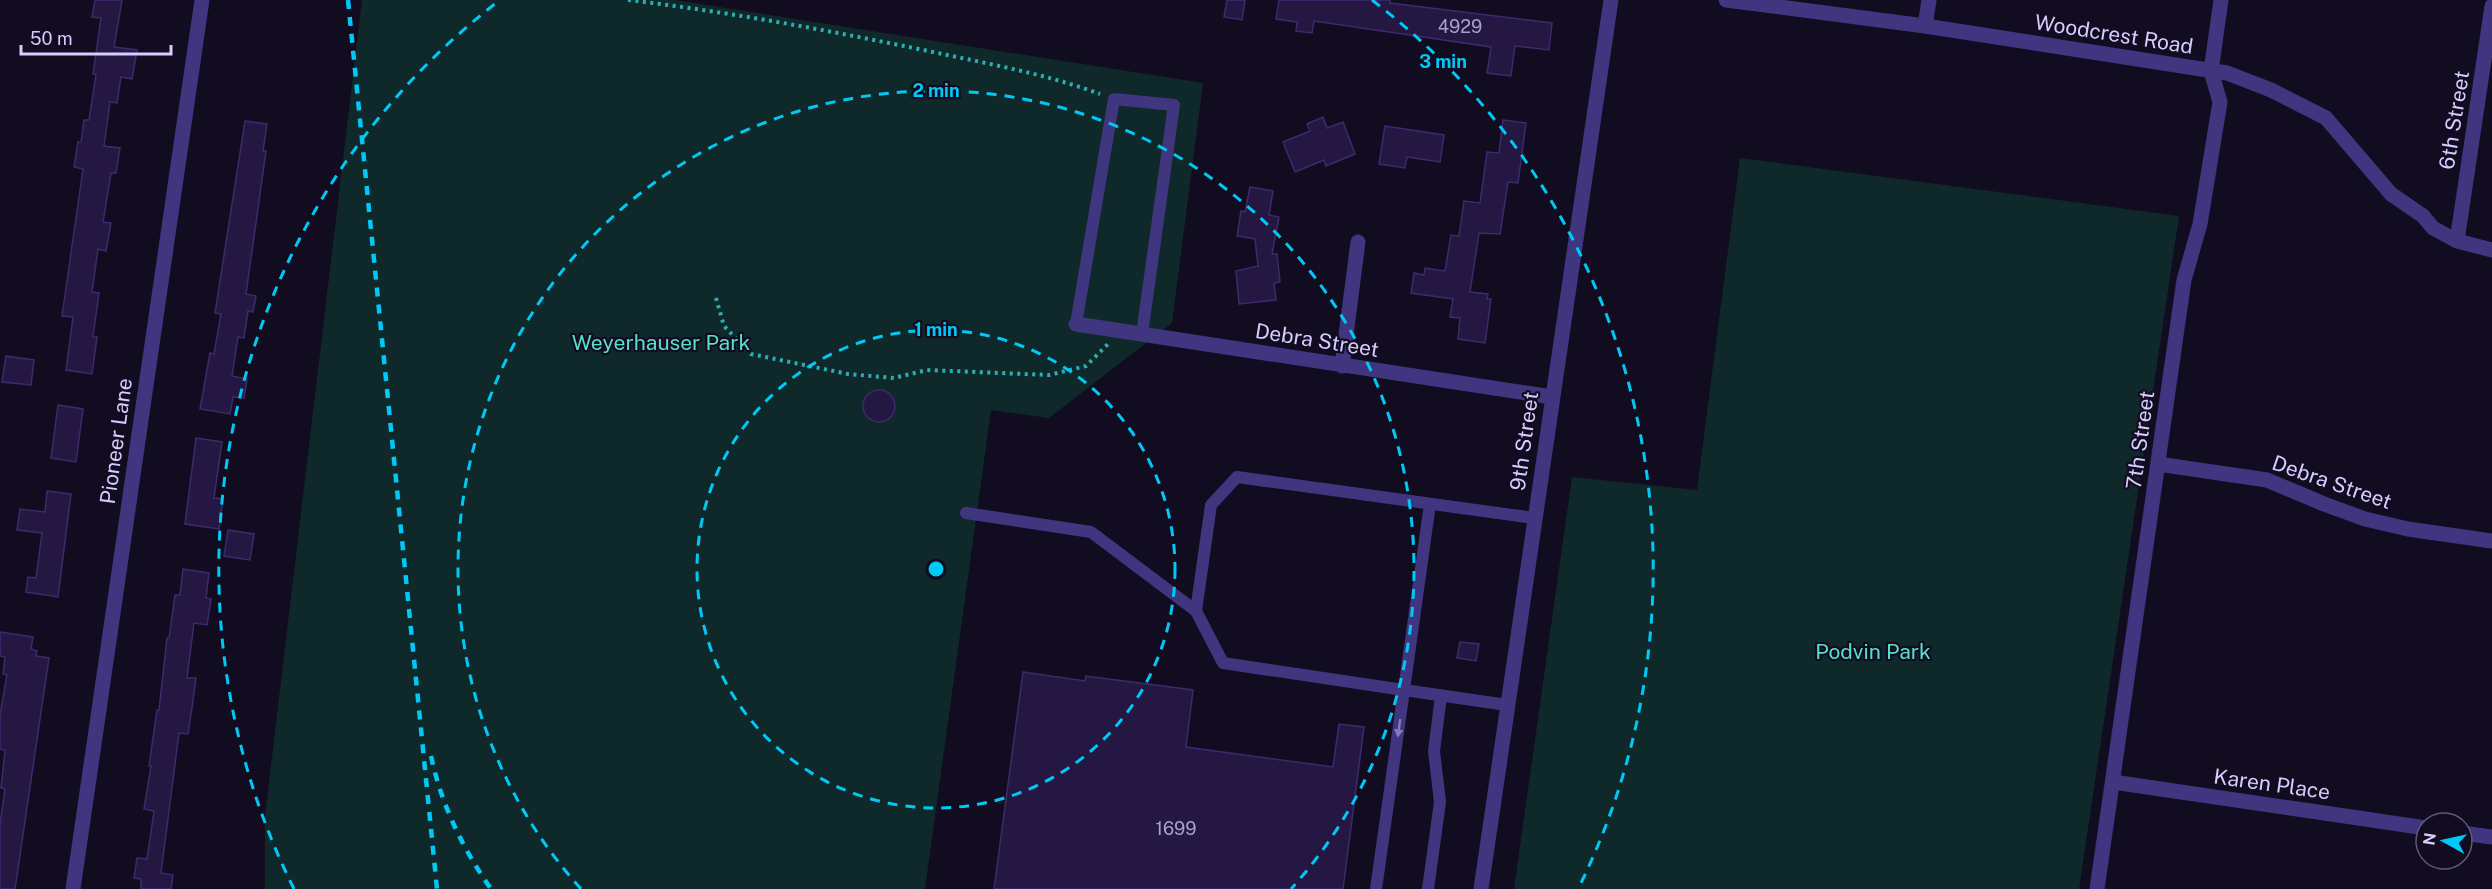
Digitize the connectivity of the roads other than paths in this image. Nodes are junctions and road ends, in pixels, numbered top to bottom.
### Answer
1 (202, 0) edge
2 (1611, 0) edge
3 (1726, 0) edge
4 (1929, 0) edge
5 (2222, 0) edge
6 (2492, 6) edge
7 (1925, 26) junction
8 (2211, 71) junction
9 (2457, 241) junction
10 (1358, 242) dead end
11 (2492, 250) edge
12 (1076, 324) joint
13 (1142, 334) junction
14 (1342, 366) junction
15 (1552, 397) junction
16 (2158, 464) junction
17 (1430, 504) junction
18 (966, 513) dead end
19 (1534, 518) junction
20 (2492, 541) edge
21 (1196, 611) junction
22 (1404, 690) junction
23 (1441, 696) junction
24 (1507, 705) junction
25 (2113, 782) junction
26 (2414, 826) edge
27 (2474, 835) edge
28 (2492, 837) edge
29 (73, 889) edge
30 (1376, 889) edge
31 (1428, 889) edge
32 (1481, 889) edge
33 (2097, 889) edge

1 - 29 street, Pioneer Lane
2 - 15 street, 9th Street
3 - 7 street, Woodcrest Road
4 - 7 street
5 - 8 street, 7th Street
6 - 9 street, 6th Street
7 - 8 street, Woodcrest Road
8 - 9 street, Woodcrest Road
8 - 16 street, 7th Street
9 - 11 street, Woodcrest Road
10 - 14 street
12 - 13 street, Debra Street
12 - 13 lane
13 - 14 street, Debra Street
14 - 15 street, Debra Street
15 - 19 street, 9th Street
16 - 20 street, Debra Street
16 - 25 street, 7th Street
17 - 19 lane
17 - 21 lane
17 - 22 lane
18 - 21 lane
19 - 24 street, 9th Street
21 - 22 lane
22 - 23 lane
22 -> 30 lane
23 - 24 lane
23 - 31 lane
24 - 32 street, 9th Street
25 - 26 street, Karen Place
25 - 33 street, 7th Street
27 - 28 street

